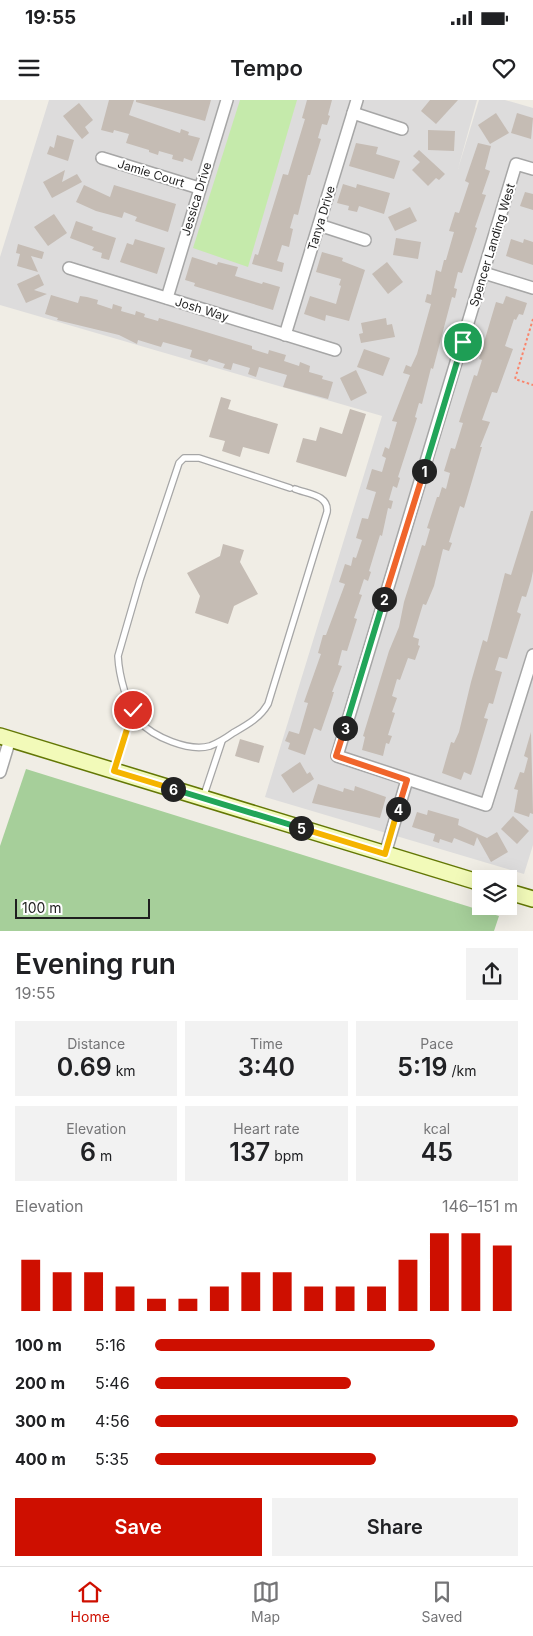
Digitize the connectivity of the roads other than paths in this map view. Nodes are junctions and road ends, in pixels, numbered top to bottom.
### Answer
1 (227, 100) edge
2 (357, 100) edge
3 (353, 114) junction
4 (402, 130) dead end
5 (102, 158) dead end
6 (533, 169) edge
7 (199, 188) junction
8 (319, 225) junction
9 (365, 240) dead end
10 (68, 268) dead end
11 (484, 273) junction
12 (533, 288) edge
13 (166, 298) junction
14 (285, 335) junction
15 (335, 350) dead end
16 (533, 655) edge
17 (133, 710) junction
18 (5, 738) edge
19 (222, 741) junction
20 (114, 771) junction
21 (0, 772) edge
22 (407, 780) junction
23 (203, 798) junction
24 (385, 854) junction
25 (472, 880) edge
26 (517, 894) edge
27 (533, 899) edge

1 - 7 street, Jessica Drive
2 - 3 street, Tanya Drive
3 - 4 street
3 - 8 street, Tanya Drive
5 - 7 street, Jamie Court
6 - 11 street, Spencer Landing West
7 - 13 street, Jessica Drive
8 - 9 street
8 - 14 street, Tanya Drive
10 - 13 street, Josh Way
11 - 12 street
11 - 22 street, Spencer Landing West
13 - 14 street, Josh Way
14 - 15 street, Josh Way
16 - 22 street
17 - 19 lane
17 - 19 lane
17 - 20 lane
18 - 20 main road
18 - 21 street
19 - 23 lane
20 - 23 main road
22 - 24 street
23 - 24 main road
24 - 25 main road
26 - 27 main road

